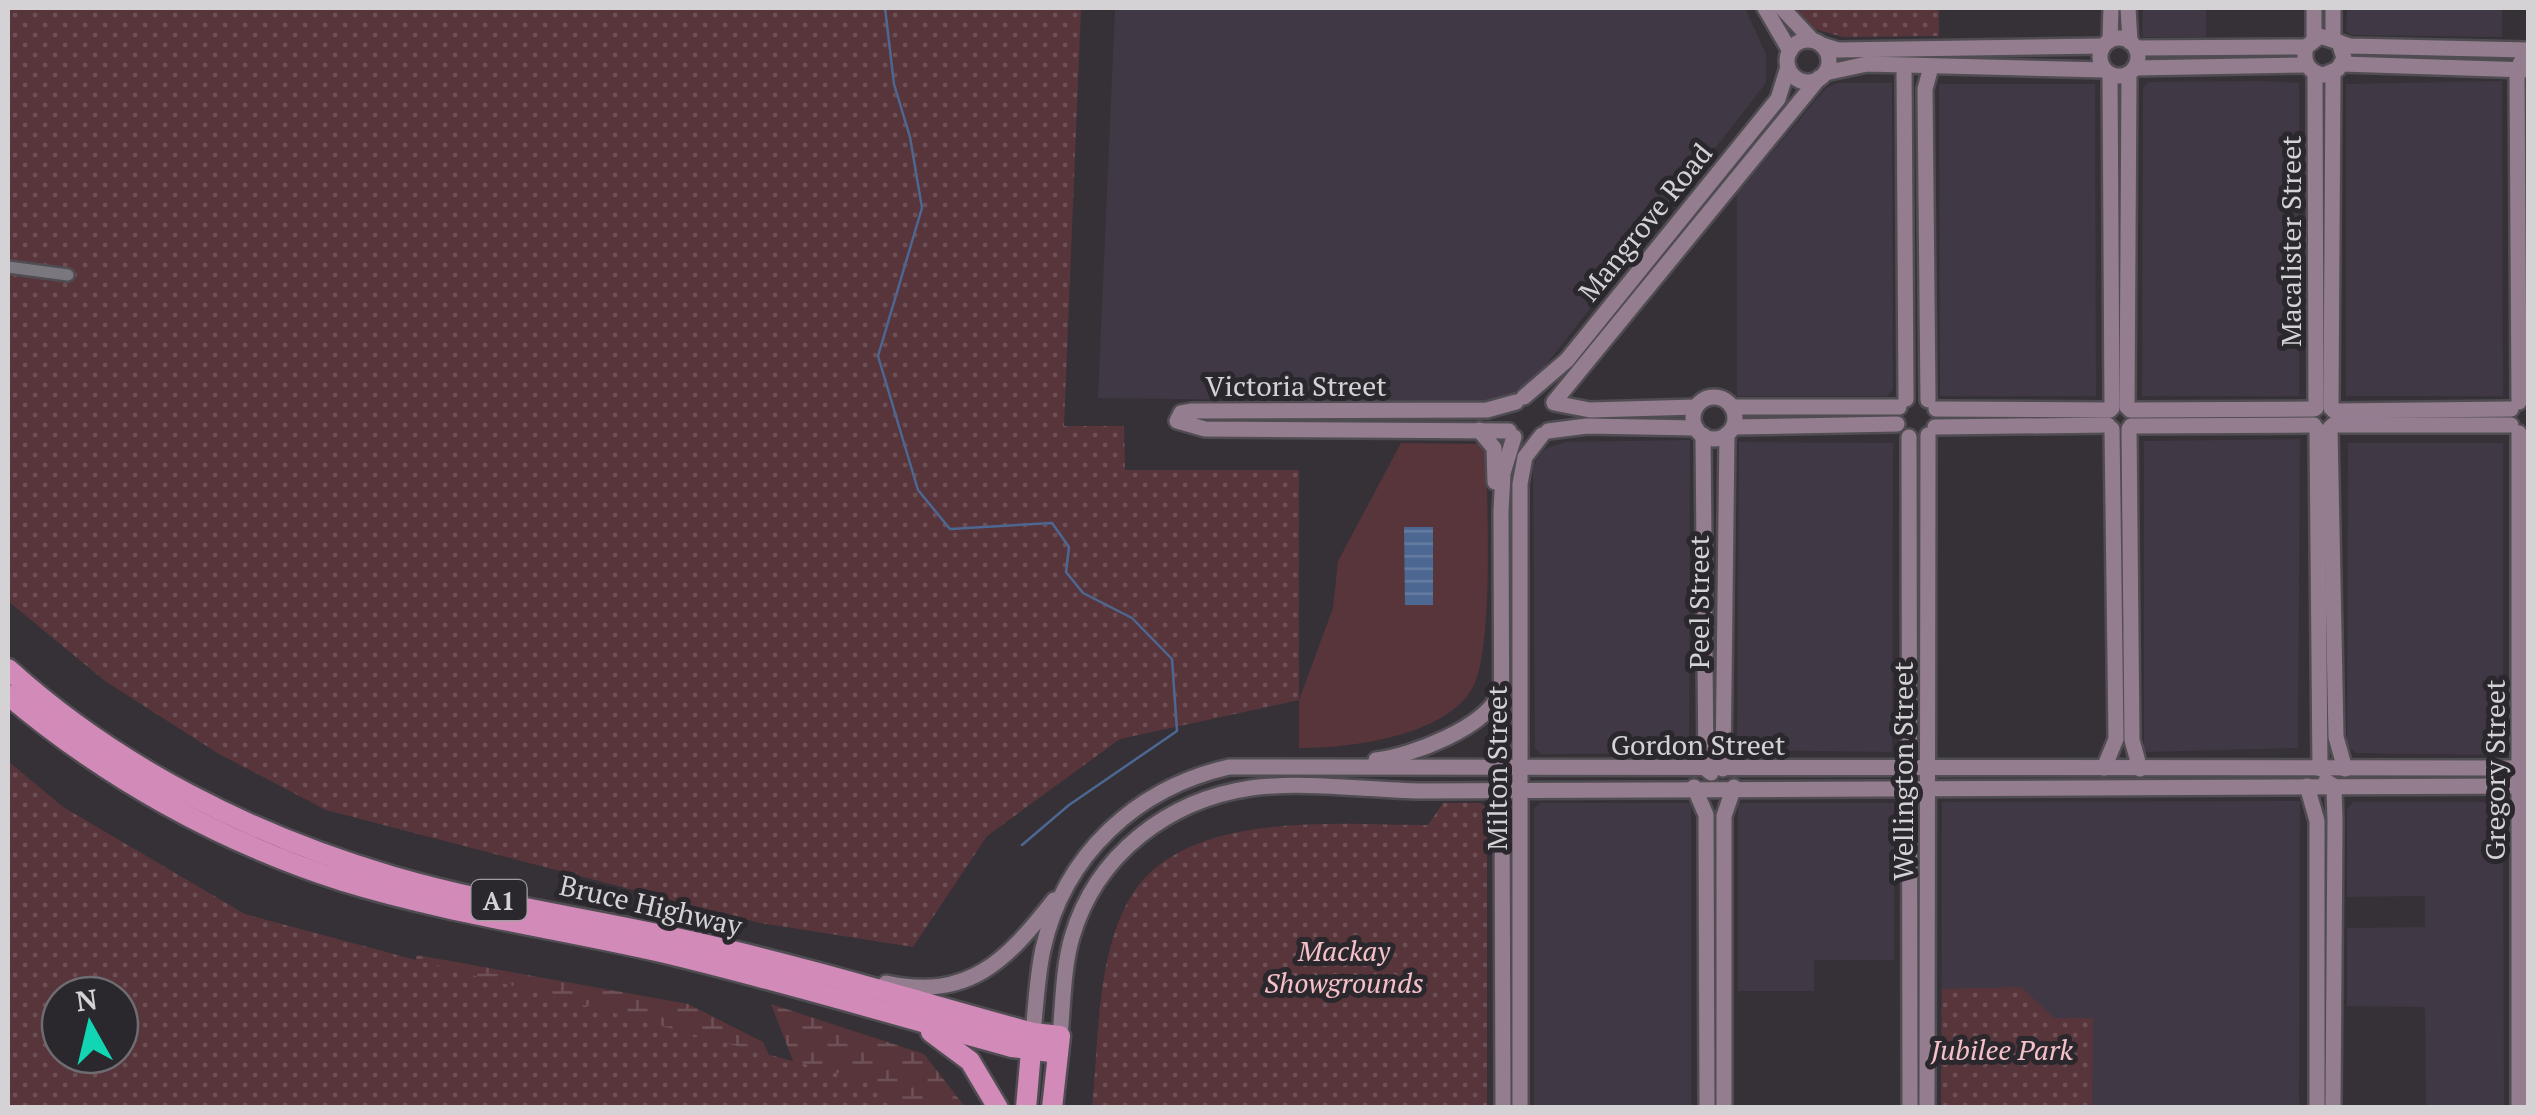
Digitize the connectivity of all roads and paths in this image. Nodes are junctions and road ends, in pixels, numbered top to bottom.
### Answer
1 (1765, 8) edge
2 (1782, 8) edge
3 (2110, 8) edge
4 (2128, 8) edge
5 (2314, 8) edge
6 (2333, 8) edge
7 (2336, 40) junction
8 (1817, 43) junction
9 (2310, 43) junction
10 (2107, 44) junction
11 (2133, 44) junction
12 (2528, 51) edge
13 (1789, 59) junction
14 (1904, 66) junction
15 (1931, 67) junction
16 (2310, 69) junction
17 (2337, 69) junction
18 (2523, 70) edge
19 (2132, 71) junction
20 (2107, 72) junction
21 (1822, 75) junction
22 (2523, 98) edge
23 (8, 267) edge
24 (68, 276) dead end
25 (1520, 400) junction
26 (1554, 402) junction
27 (1932, 404) junction
28 (1696, 407) junction
29 (1732, 407) junction
30 (1900, 410) junction
31 (2520, 417) edge
32 (2120, 418) junction
33 (2324, 418) junction
34 (1478, 430) junction
35 (1730, 430) junction
36 (1932, 431) junction
37 (1700, 432) junction
38 (1545, 433) junction
39 (1511, 434) junction
40 (1909, 436) junction
41 (1501, 530) junction
42 (8, 668) edge
43 (1501, 687) junction
44 (8, 695) edge
45 (2328, 737) junction
46 (2124, 740) junction
47 (1313, 766) junction
48 (2104, 768) junction
49 (2320, 768) junction
50 (2523, 768) edge
51 (1500, 769) junction
52 (1522, 769) junction
53 (1714, 769) junction
54 (2140, 769) junction
55 (2246, 769) junction
56 (2345, 769) junction
57 (1927, 777) junction
58 (1908, 778) junction
59 (2307, 786) junction
60 (2334, 786) junction
61 (2392, 786) junction
62 (2523, 786) edge
63 (1694, 787) junction
64 (1734, 787) junction
65 (1758, 787) junction
66 (1500, 790) junction
67 (1522, 790) junction
68 (2335, 821) junction
69 (2316, 822) junction
70 (1072, 877) junction
71 (1724, 890) junction
72 (1706, 891) junction
73 (737, 951) junction
74 (2524, 960) edge
75 (1715, 969) junction
76 (901, 1017) junction
77 (1032, 1041) junction
78 (1059, 1044) junction
79 (998, 1108) edge
80 (1026, 1108) edge
81 (1052, 1108) edge
82 (1503, 1108) edge
83 (1520, 1108) edge
84 (1707, 1108) edge
85 (1724, 1108) edge
86 (1910, 1108) edge
87 (1928, 1108) edge
88 (2317, 1108) edge
89 (2333, 1108) edge
90 (2519, 1108) edge

1 - 13 street
2 - 8 street
3 - 10 street
4 - 11 street
5 - 9 street
6 - 7 street
7 - 9 street
7 - 12 street
7 - 17 street, Macalister Street
8 - 10 street
8 - 13 street
8 - 21 street
9 - 11 street
9 - 16 street, Macalister Street
10 - 11 street
10 - 20 street
11 - 19 street
12 - 18 street, Gregory Street
13 - 21 street
13 - 25 street, Mangrove Road
14 - 15 street
14 - 21 street
14 - 30 street
15 - 20 street
15 - 27 street
16 - 17 street
16 - 19 street
16 - 33 street, Macalister Street
17 - 18 street
17 - 33 street, Macalister Street
18 - 22 street, Gregory Street
19 - 20 street
19 - 32 street
20 - 32 street
21 - 26 street, Mangrove Road
22 - 31 street, Gregory Street
23 - 24 street
25 - 26 street
25 - 34 street, Victoria Street
25 - 39 street
26 - 28 street
26 - 38 street
27 - 30 street
27 - 32 street
27 - 36 street, Wellington Street
28 - 29 street
28 - 37 street, Peel Street
29 - 30 street
29 - 35 street, Peel Street
30 - 35 street
30 - 40 street
31 - 33 street
31 - 50 street, Gregory Street
32 - 33 street
32 - 36 street
32 - 46 street
33 - 45 street, Macalister Street
34 - 39 street, Victoria Street
34 - 41 street
35 - 37 street
35 - 53 street, Peel Street
36 - 40 street
36 - 57 street, Wellington Street
37 - 38 street
37 - 53 street, Peel Street
38 - 39 street
38 - 52 street, Milton Street
39 - 41 street, Milton Street
40 - 58 street, Wellington Street
41 - 43 street, Milton Street
42 - 73 highway, Bruce Highway / A1
43 - 47 street
43 - 51 street, Milton Street
44 - 76 highway, Bruce Highway / A1
45 - 49 street, Macalister Street
45 - 56 street, Macalister Street
46 - 48 street
46 - 54 street
47 - 51 street, Gordon Street
47 - 70 street, Gordon Street
48 - 54 street, Gordon Street
48 - 57 street, Gordon Street
49 - 55 street, Gordon Street
49 - 56 street, Gordon Street
49 - 61 street
50 - 56 street, Gordon Street
50 - 62 street, Gregory Street
51 - 52 street, Gordon Street
51 - 66 street, Milton Street
52 - 53 street, Gordon Street
52 - 67 street, Milton Street
53 - 58 street, Gordon Street
53 - 65 street
54 - 55 street, Gordon Street
55 - 60 street
57 - 58 street, Gordon Street
57 - 59 street, Gordon Street
57 - 87 street, Wellington Street
58 - 65 street, Gordon Street
58 - 86 street, Wellington Street
59 - 60 street, Gordon Street
59 - 69 street
60 - 61 street, Gordon Street
60 - 68 street
61 - 62 street, Gordon Street
62 - 74 street, Gregory Street
63 - 64 street, Gordon Street
63 - 67 street, Gordon Street
63 - 72 street
64 - 65 street, Gordon Street
64 - 71 street
66 - 67 street, Gordon Street
66 - 78 street, Gordon Street
66 - 82 street, Milton Street
67 - 83 street, Milton Street
68 - 69 street
68 - 89 street
69 - 88 street
70 - 73 street
70 - 77 street, Gordon Street
71 - 72 street
71 - 75 street
72 - 75 street
73 - 77 highway, Bruce Highway / A1
74 - 90 street, Gregory Street
75 - 84 street
75 - 85 street
76 - 77 highway, Bruce Highway / A1
76 - 79 highway, A1
77 - 78 highway, Bruce Highway / A1
77 - 80 highway
78 - 81 highway

